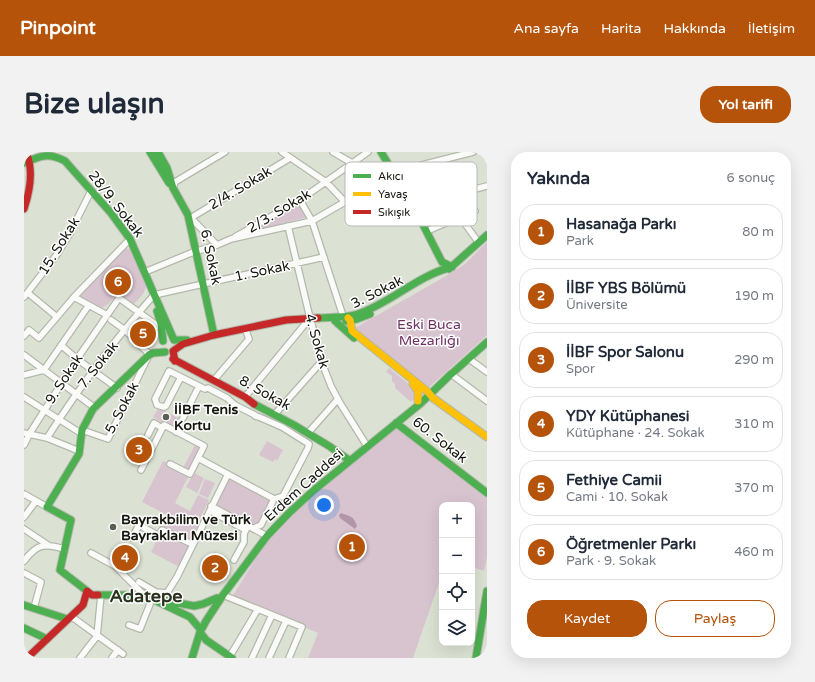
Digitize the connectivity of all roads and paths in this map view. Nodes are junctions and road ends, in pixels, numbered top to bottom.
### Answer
1 (26, 152) edge
2 (52, 152) edge
3 (225, 152) edge
4 (282, 152) edge
5 (333, 152) edge
6 (368, 152) edge
7 (381, 152) edge
8 (473, 152) edge
9 (157, 154) edge
10 (458, 154) edge
11 (58, 157) junction
12 (290, 158) junction
13 (27, 162) edge
14 (350, 162) edge
15 (353, 162) edge
16 (387, 162) edge
17 (427, 162) edge
18 (345, 168) edge
19 (326, 182) junction
20 (487, 186) edge
21 (173, 188) junction
22 (477, 189) edge
23 (91, 191) junction
24 (300, 200) junction
25 (345, 202) joint
26 (24, 209) edge
27 (189, 221) junction
28 (312, 221) junction
29 (288, 226) junction
30 (424, 226) edge
31 (439, 226) edge
32 (465, 226) edge
33 (427, 231) junction
34 (487, 236) edge
35 (130, 239) junction
36 (231, 239) junction
37 (479, 243) junction
38 (217, 245) junction
39 (195, 252) junction
40 (324, 257) junction
41 (297, 263) junction
42 (452, 267) junction
43 (145, 272) junction
44 (203, 284) junction
45 (26, 295) edge
46 (154, 296) junction
47 (74, 298) junction
48 (88, 305) junction
49 (139, 312) junction
50 (107, 314) junction
51 (57, 317) junction
52 (310, 318) junction
53 (346, 318) junction
54 (111, 320) dead end
55 (335, 321) junction
56 (245, 328) junction
57 (162, 329) junction
58 (125, 330) junction
59 (214, 335) junction
60 (24, 336) edge
61 (174, 340) junction
62 (163, 341) junction
63 (486, 343) edge
64 (61, 345) junction
65 (168, 352) junction
66 (24, 355) edge
67 (150, 355) junction
68 (77, 359) junction
69 (469, 359) junction
70 (322, 361) junction
71 (44, 370) junction
72 (93, 371) junction
73 (487, 372) edge
74 (451, 374) junction
75 (24, 376) edge
76 (181, 378) junction
77 (214, 380) junction
78 (61, 384) junction
79 (199, 386) junction
80 (117, 388) junction
81 (430, 393) junction
82 (76, 394) junction
83 (24, 397) edge
84 (338, 398) junction
85 (247, 399) junction
86 (487, 401) edge
87 (417, 404) junction
88 (257, 406) junction
89 (95, 408) junction
90 (45, 409) junction
91 (246, 410) junction
92 (275, 414) junction
93 (255, 415) junction
94 (59, 419) junction
95 (396, 423) junction
96 (162, 428) junction
97 (487, 431) edge
98 (82, 432) junction
99 (176, 432) junction
100 (27, 433) edge
101 (308, 434) junction
102 (148, 435) dead end
103 (487, 437) edge
104 (47, 438) junction
105 (24, 445) edge
106 (366, 446) junction
107 (80, 451) junction
108 (198, 458) junction
109 (349, 460) junction
110 (170, 464) dead end
111 (141, 470) dead end
112 (228, 474) junction
113 (487, 493) edge
114 (24, 494) edge
115 (274, 499) junction
116 (36, 501) junction
117 (211, 506) junction
118 (47, 507) junction
119 (214, 513) dead end
120 (24, 517) edge
121 (250, 528) junction
122 (24, 529) edge
123 (267, 536) junction
124 (132, 538) dead end
125 (192, 544) junction
126 (48, 545) junction
127 (64, 549) junction
128 (91, 553) dead end
129 (234, 560) dead end
130 (24, 561) edge
131 (24, 573) edge
132 (139, 582) dead end
133 (87, 591) junction
134 (487, 591) edge
135 (101, 596) junction
136 (220, 597) junction
137 (149, 598) junction
138 (24, 606) edge
139 (34, 608) junction
140 (258, 609) junction
141 (272, 615) junction
142 (69, 618) junction
143 (286, 621) junction
144 (129, 625) dead end
145 (484, 625) edge
146 (24, 628) edge
147 (200, 630) junction
148 (97, 636) junction
149 (47, 639) junction
150 (118, 650) junction
151 (123, 654) dead end
152 (231, 657) edge
153 (26, 658) edge
154 (80, 658) edge
155 (112, 658) edge
156 (192, 658) edge
157 (252, 658) edge
158 (269, 658) edge
159 (289, 658) edge
160 (476, 658) edge

1 - 13 main road
2 - 11 main road, 28/9. Sokak
3 - 21 street
4 - 12 street
5 - 14 street
6 - 15 street, 2/3. Sokak
7 - 16 main road
8 - 10 street
9 - 21 main road, 6. Sokak
10 - 17 street
11 - 13 main road
11 - 23 main road, 28/9. Sokak
12 - 19 street
12 - 27 street, 2/4. Sokak
13 - 26 main road
18 - 19 street, 2/3. Sokak
19 - 24 street, 2/3. Sokak
19 - 25 street
20 - 22 street
21 - 27 main road, 6. Sokak
23 - 35 main road, 28/9. Sokak
23 - 45 street, 15. Sokak
24 - 28 street
24 - 36 street, 2/3. Sokak
25 - 28 street, 2/3. Sokak
27 - 38 street
27 - 39 main road, 6. Sokak
28 - 29 street, 2/3. Sokak
28 - 40 street
29 - 36 street, 2/3. Sokak
29 - 41 street, 4. Sokak
30 - 33 main road
31 - 33 street
32 - 37 street
33 - 42 main road
34 - 37 main road, 3. Sokak
35 - 43 main road, 28/9. Sokak
35 - 47 street
36 - 38 street, 2/3. Sokak
37 - 42 main road, 3. Sokak
38 - 39 street, 2/3. Sokak
39 - 43 street, 2/3. Sokak
39 - 44 main road, 6. Sokak
40 - 41 street, 1. Sokak
40 - 53 street
41 - 44 street, 1. Sokak
41 - 52 street, 4. Sokak
42 - 53 main road, 3. Sokak
43 - 46 main road, 28/9. Sokak
44 - 46 street, 1. Sokak
44 - 59 main road, 6. Sokak
45 - 51 street
46 - 49 street, 7. Sokak
46 - 57 main road, 28/9. Sokak
46 - 61 main road, 28/9. Sokak
47 - 48 street
47 - 51 street
48 - 50 street
48 - 64 street
49 - 50 street, 9. Sokak
49 - 57 street, 9. Sokak
49 - 58 street, 7. Sokak
50 - 68 street, 9. Sokak
51 - 60 street
52 - 53 main road, 3. Sokak
52 - 55 main road, 3. Sokak
52 - 56 main road, 3. Sokak
52 - 70 street, 4. Sokak
52 - 85 street
53 - 55 main road, 3. Sokak
53 - 81 main road
54 - 58 street
55 - 87 main road
56 - 59 main road, 3. Sokak
56 - 77 street
57 - 62 main road, 28/9. Sokak
58 - 67 street
58 - 72 street, 7. Sokak
59 - 61 main road
59 - 65 main road, 3. Sokak
61 - 62 main road
61 - 65 main road
62 - 65 main road
63 - 69 main road, Erdem Caddesi
64 - 68 street
64 - 71 street
65 - 67 main road, 3. Sokak
65 - 77 main road, 8. Sokak
66 - 71 street
67 - 80 main road
67 - 98 street, 5. Sokak
68 - 72 street
68 - 78 street, 9. Sokak
69 - 73 street
69 - 74 main road, Erdem Caddesi
70 - 84 street, 4. Sokak
70 - 92 street
71 - 75 street
71 - 78 street
72 - 80 street
72 - 82 street, 7. Sokak
74 - 81 main road, Erdem Caddesi
74 - 86 street
76 - 76 street
76 - 79 street
77 - 85 main road, 8. Sokak
78 - 82 street
78 - 90 street, 9. Sokak
79 - 91 street
79 - 99 street
80 - 89 main road
81 - 87 main road, Erdem Caddesi
81 - 97 main road
81 - 103 main road
82 - 89 street
82 - 94 street, 7. Sokak
83 - 90 street
84 - 101 street
84 - 106 street, 4. Sokak
85 - 88 main road, 8. Sokak
85 - 91 street
87 - 95 main road, Erdem Caddesi
88 - 92 main road, 8. Sokak
88 - 93 street
89 - 98 main road
90 - 94 street
90 - 100 street, 9. Sokak
91 - 93 street
92 - 101 main road, 8. Sokak
93 - 115 street
94 - 98 street
94 - 104 street, 7. Sokak
95 - 106 main road, Erdem Caddesi
95 - 113 main road, 60. Sokak
96 - 99 street
96 - 102 street
96 - 111 street
98 - 107 main road
99 - 108 street
100 - 104 street
100 - 105 street, 9. Sokak
101 - 109 main road, 8. Sokak
104 - 107 street
106 - 109 main road, Erdem Caddesi
107 - 118 main road
108 - 110 street
108 - 112 street
109 - 123 main road, Erdem Caddesi
112 - 115 street
112 - 117 street
114 - 116 street
115 - 121 street
116 - 118 street
116 - 120 street
117 - 121 street
117 - 125 street
118 - 127 main road
119 - 121 street
121 - 123 street
121 - 129 street
122 - 126 street
123 - 136 main road, Erdem Caddesi
124 - 125 street
125 - 132 street
126 - 127 street
126 - 130 street
127 - 133 main road
128 - 137 street
131 - 139 street
133 - 135 main road
133 - 142 main road
134 - 145 main road
135 - 137 main road
135 - 148 street
136 - 137 main road
136 - 140 street
136 - 147 main road, Erdem Caddesi
137 - 144 street
137 - 147 main road
138 - 139 main road
139 - 142 main road
140 - 141 street
140 - 152 street
141 - 143 street
141 - 157 street
142 - 148 street
142 - 149 main road
143 - 158 street
143 - 159 street
145 - 160 main road
146 - 149 main road
147 - 152 main road
147 - 156 main road, Erdem Caddesi
148 - 150 street
148 - 154 street
149 - 153 main road
150 - 151 street
150 - 155 street

